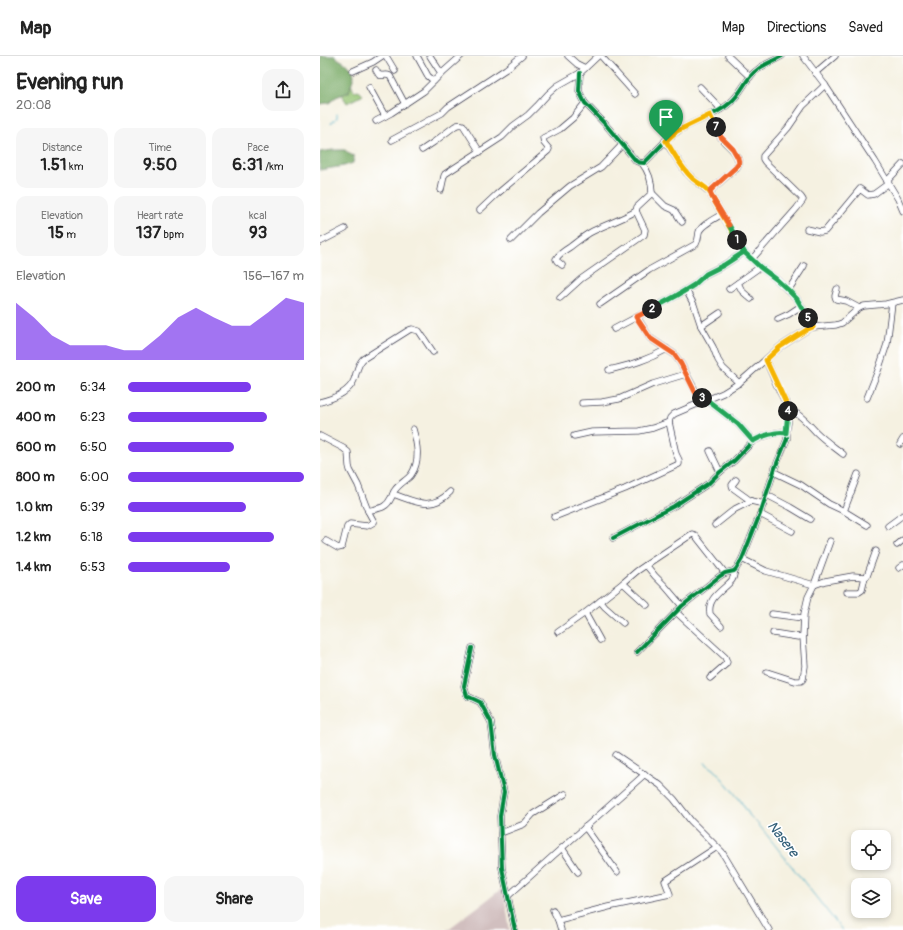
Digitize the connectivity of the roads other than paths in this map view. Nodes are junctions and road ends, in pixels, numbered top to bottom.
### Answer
1 (382, 56) edge
2 (386, 56) edge
3 (417, 56) edge
4 (430, 56) edge
5 (461, 56) edge
6 (522, 56) edge
7 (568, 56) edge
8 (600, 56) edge
9 (728, 56) edge
10 (782, 56) edge
11 (803, 56) edge
12 (835, 56) edge
13 (585, 68) junction
14 (353, 70) dead end
15 (376, 70) dead end
16 (395, 71) dead end
17 (441, 73) junction
18 (580, 73) junction
19 (815, 73) junction
20 (750, 77) junction
21 (434, 81) junction
22 (825, 85) junction
23 (369, 87) dead end
24 (700, 87) dead end
25 (635, 94) dead end
26 (405, 104) junction
27 (585, 104) junction
28 (721, 109) junction
29 (710, 115) junction
30 (385, 116) junction
31 (376, 121) dead end
32 (392, 140) dead end
33 (666, 141) junction
34 (622, 145) junction
35 (422, 150) dead end
36 (480, 152) junction
37 (642, 163) junction
38 (903, 164) edge
39 (888, 182) junction
40 (441, 190) dead end
41 (652, 193) junction
42 (711, 193) junction
43 (480, 210) dead end
44 (636, 211) junction
45 (903, 211) edge
46 (722, 214) junction
47 (682, 222) dead end
48 (345, 229) dead end
49 (807, 229) dead end
50 (511, 240) dead end
51 (320, 242) edge
52 (744, 252) junction
53 (752, 259) junction
54 (562, 265) dead end
55 (804, 266) dead end
56 (760, 267) junction
57 (738, 283) junction
58 (729, 289) dead end
59 (787, 289) junction
60 (837, 289) dead end
61 (686, 290) junction
62 (560, 298) dead end
63 (750, 299) dead end
64 (903, 300) edge
65 (892, 303) junction
66 (600, 304) dead end
67 (801, 306) junction
68 (859, 308) junction
69 (720, 313) dead end
70 (636, 317) junction
71 (778, 319) dead end
72 (701, 326) junction
73 (813, 327) junction
74 (614, 329) dead end
75 (667, 349) junction
76 (433, 352) dead end
77 (766, 360) junction
78 (609, 370) dead end
79 (686, 374) junction
80 (739, 383) junction
81 (867, 398) dead end
82 (707, 400) junction
83 (320, 402) edge
84 (582, 403) dead end
85 (788, 410) junction
86 (669, 422) junction
87 (413, 429) dead end
88 (786, 433) junction
89 (320, 436) edge
90 (574, 436) dead end
91 (753, 441) junction
92 (710, 451) dead end
93 (843, 454) dead end
94 (720, 472) junction
95 (774, 472) junction
96 (858, 474) dead end
97 (736, 480) dead end
98 (450, 492) dead end
99 (393, 494) junction
100 (767, 495) junction
101 (751, 501) junction
102 (764, 504) junction
103 (368, 511) junction
104 (844, 511) junction
105 (760, 514) junction
106 (903, 515) edge
107 (554, 518) dead end
108 (810, 519) dead end
109 (867, 524) dead end
110 (715, 525) dead end
111 (888, 526) dead end
112 (792, 531) dead end
113 (613, 538) dead end
114 (903, 540) edge
115 (326, 541) dead end
116 (830, 541) dead end
117 (897, 544) dead end
118 (876, 551) dead end
119 (742, 559) junction
120 (646, 565) junction
121 (735, 570) junction
122 (725, 573) junction
123 (865, 577) junction
124 (623, 583) junction
125 (814, 585) junction
126 (847, 592) dead end
127 (600, 601) junction
128 (647, 605) dead end
129 (682, 606) junction
130 (676, 612) junction
131 (585, 613) junction
132 (772, 614) dead end
133 (803, 618) junction
134 (623, 623) dead end
135 (721, 626) dead end
136 (558, 632) dead end
137 (773, 633) dead end
138 (803, 636) junction
139 (600, 640) dead end
140 (472, 648) dead end
141 (637, 652) dead end
142 (767, 672) dead end
143 (710, 678) dead end
144 (616, 755) dead end
145 (645, 774) junction
146 (565, 794) dead end
147 (585, 827) junction
148 (501, 833) junction
149 (717, 847) junction
150 (562, 848) junction
151 (578, 872) dead end
152 (617, 872) dead end
153 (508, 896) junction
154 (553, 910) dead end
155 (558, 920) junction
156 (515, 930) edge
157 (561, 930) edge
158 (769, 930) edge

1 - 14 street
2 - 16 street
3 - 21 street
4 - 17 street
5 - 17 street
6 - 32 street
7 - 13 street
8 - 13 street
8 - 25 street
9 - 20 street
10 - 20 street
11 - 19 street
12 - 19 street
13 - 18 street
15 - 26 street
17 - 21 street
18 - 27 street
18 - 36 street
19 - 22 street
20 - 28 street
21 - 26 street
22 - 39 street
22 - 53 street
23 - 30 street
24 - 28 street
26 - 30 street
27 - 34 street
27 - 43 street
28 - 29 street
29 - 33 street
29 - 42 street
30 - 31 street
33 - 37 street
33 - 42 street
34 - 37 street
34 - 50 street
35 - 36 street
36 - 40 street
37 - 41 street
38 - 39 street
39 - 45 street
39 - 49 street
41 - 44 street
41 - 47 street
42 - 46 street
44 - 54 street
44 - 62 street
46 - 52 street
46 - 66 street
48 - 51 street
52 - 53 street
52 - 61 street
53 - 56 street
55 - 59 street
56 - 57 street
56 - 59 street
57 - 58 street
57 - 63 street
59 - 67 street
60 - 68 street
61 - 70 street
61 - 72 street
64 - 65 street
65 - 68 street
65 - 81 street
67 - 71 street
67 - 73 street
68 - 73 street
69 - 72 street
70 - 74 street
70 - 75 street
72 - 80 street
73 - 77 street
75 - 78 street
75 - 79 street
76 - 83 street
77 - 80 street
77 - 85 street
79 - 82 street
79 - 84 street
80 - 82 street
82 - 86 street
82 - 91 street
85 - 88 street
85 - 93 street
86 - 90 street
86 - 107 street
87 - 99 street
88 - 91 street
88 - 95 street
89 - 103 street
91 - 94 street
92 - 94 street
94 - 113 street
95 - 100 street
95 - 104 street
96 - 104 street
97 - 101 street
98 - 99 street
99 - 103 street
100 - 102 street
100 - 108 street
101 - 102 street
101 - 110 street
102 - 105 street
103 - 115 street
104 - 109 street
105 - 112 street
105 - 119 street
106 - 111 street
114 - 117 street
116 - 125 street
118 - 123 street
119 - 121 street
119 - 125 street
120 - 122 street
120 - 124 street
120 - 129 street
121 - 122 street
121 - 135 street
122 - 129 street
123 - 125 street
123 - 126 street
124 - 127 street
124 - 128 street
125 - 133 street
127 - 131 street
127 - 134 street
129 - 130 street
130 - 141 street
130 - 143 street
131 - 136 street
131 - 139 street
132 - 133 street
133 - 138 street
137 - 138 street
138 - 142 street
140 - 148 street
144 - 145 street
145 - 147 street
145 - 149 street
146 - 148 street
147 - 150 street
147 - 152 street
148 - 153 street
149 - 155 street
149 - 158 street
150 - 151 street
150 - 153 street
153 - 156 street
154 - 155 street
155 - 157 street

